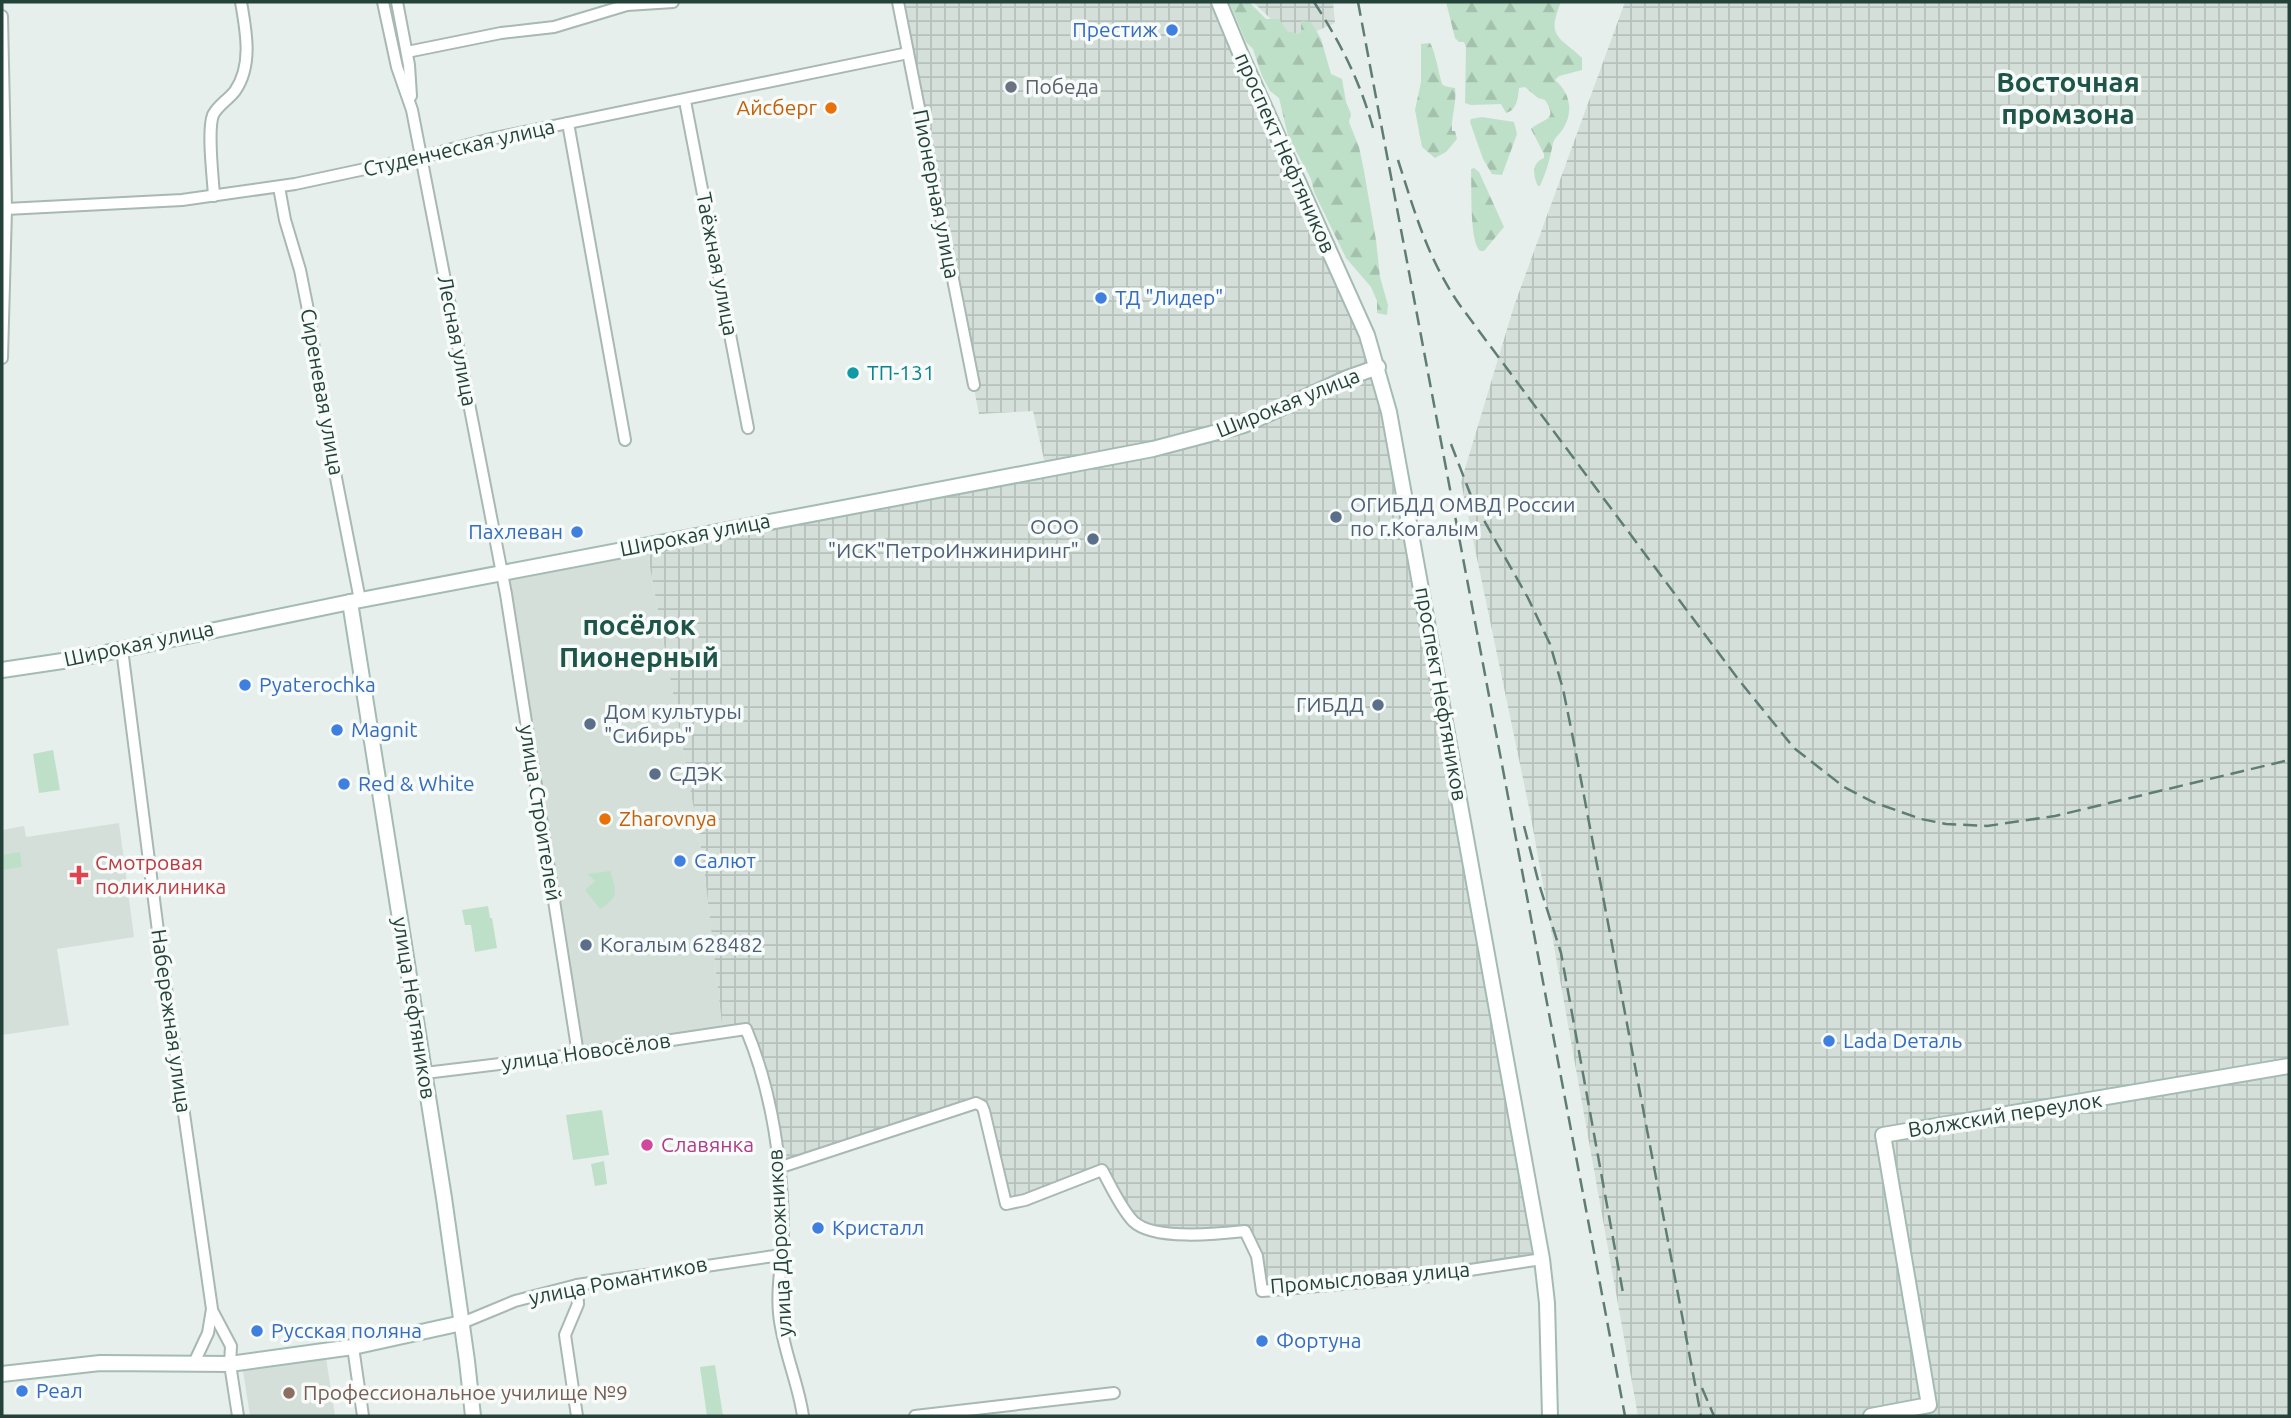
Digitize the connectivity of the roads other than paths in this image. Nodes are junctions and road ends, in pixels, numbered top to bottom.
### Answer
1 (241, 2) edge
2 (383, 2) edge
3 (397, 2) edge
4 (673, 2) edge
5 (898, 2) edge
6 (1219, 2) edge
7 (2, 16) edge
8 (407, 52) junction
9 (908, 53) junction
10 (685, 100) junction
11 (412, 110) junction
12 (568, 123) junction
13 (421, 157) junction
14 (279, 187) junction
15 (214, 196) junction
16 (6, 209) junction
17 (2, 358) edge
18 (1378, 367) junction
19 (974, 385) dead end
20 (748, 428) dead end
21 (625, 439) dead end
22 (502, 572) junction
23 (355, 601) junction
24 (122, 649) junction
25 (2, 670) edge
26 (746, 1029) joint
27 (578, 1054) junction
28 (2289, 1066) edge
29 (425, 1073) junction
30 (778, 1168) junction
31 (781, 1255) junction
32 (1542, 1259) junction
33 (577, 1285) junction
34 (212, 1309) junction
35 (462, 1323) junction
36 (353, 1347) junction
37 (230, 1364) junction
38 (193, 1365) junction
39 (2, 1374) edge
40 (1114, 1393) dead end
41 (238, 1416) edge
42 (363, 1416) edge
43 (473, 1416) edge
44 (577, 1416) edge
45 (803, 1416) edge
46 (915, 1416) edge
47 (1550, 1416) edge
48 (1871, 1416) edge

1 - 15 street
2 - 11 street, Лесная улица
3 - 8 street, Лесная улица
4 - 8 street
5 - 9 street, Пионерная улица
6 - 18 street, проспект Нефтяников
7 - 16 street
8 - 11 street, Лесная улица
9 - 10 street, Студенческая улица
9 - 19 street, Пионерная улица
10 - 12 street, Студенческая улица
10 - 20 street, Таёжная улица
11 - 13 street, Лесная улица
12 - 13 street, Студенческая улица
12 - 21 street
13 - 14 street, Студенческая улица
13 - 22 street, Лесная улица
14 - 15 street, Студенческая улица
14 - 23 street, Сиреневая улица
15 - 16 street, Студенческая улица
16 - 17 street
18 - 22 street, Широкая улица
18 - 32 street, проспект Нефтяников
22 - 23 street, Широкая улица
22 - 27 street, улица Строителей
23 - 24 street, Широкая улица
23 - 29 street, улица Нефтяников
24 - 25 street, Широкая улица
24 - 34 street, Набережная улица
26 - 27 street, улица Новосёлов
26 - 30 street, улица Дорожников
27 - 29 street, улица Новосёлов
28 - 48 street, Волжский переулок
29 - 35 street, улица Нефтяников
30 - 31 street, улица Дорожников
30 - 32 street, Промысловая улица
31 - 33 street, улица Романтиков
31 - 45 street, улица Дорожников
32 - 47 street, проспект Нефтяников
33 - 35 street, улица Романтиков
33 - 44 street
34 - 37 street, Набережная улица
34 - 38 street, Набережная улица
35 - 36 street, улица Романтиков
35 - 43 street, улица Нефтяников
36 - 37 street, улица Романтиков
36 - 42 street
37 - 38 street, улица Романтиков
37 - 41 street, Набережная улица
38 - 39 street, улица Романтиков
40 - 46 street

